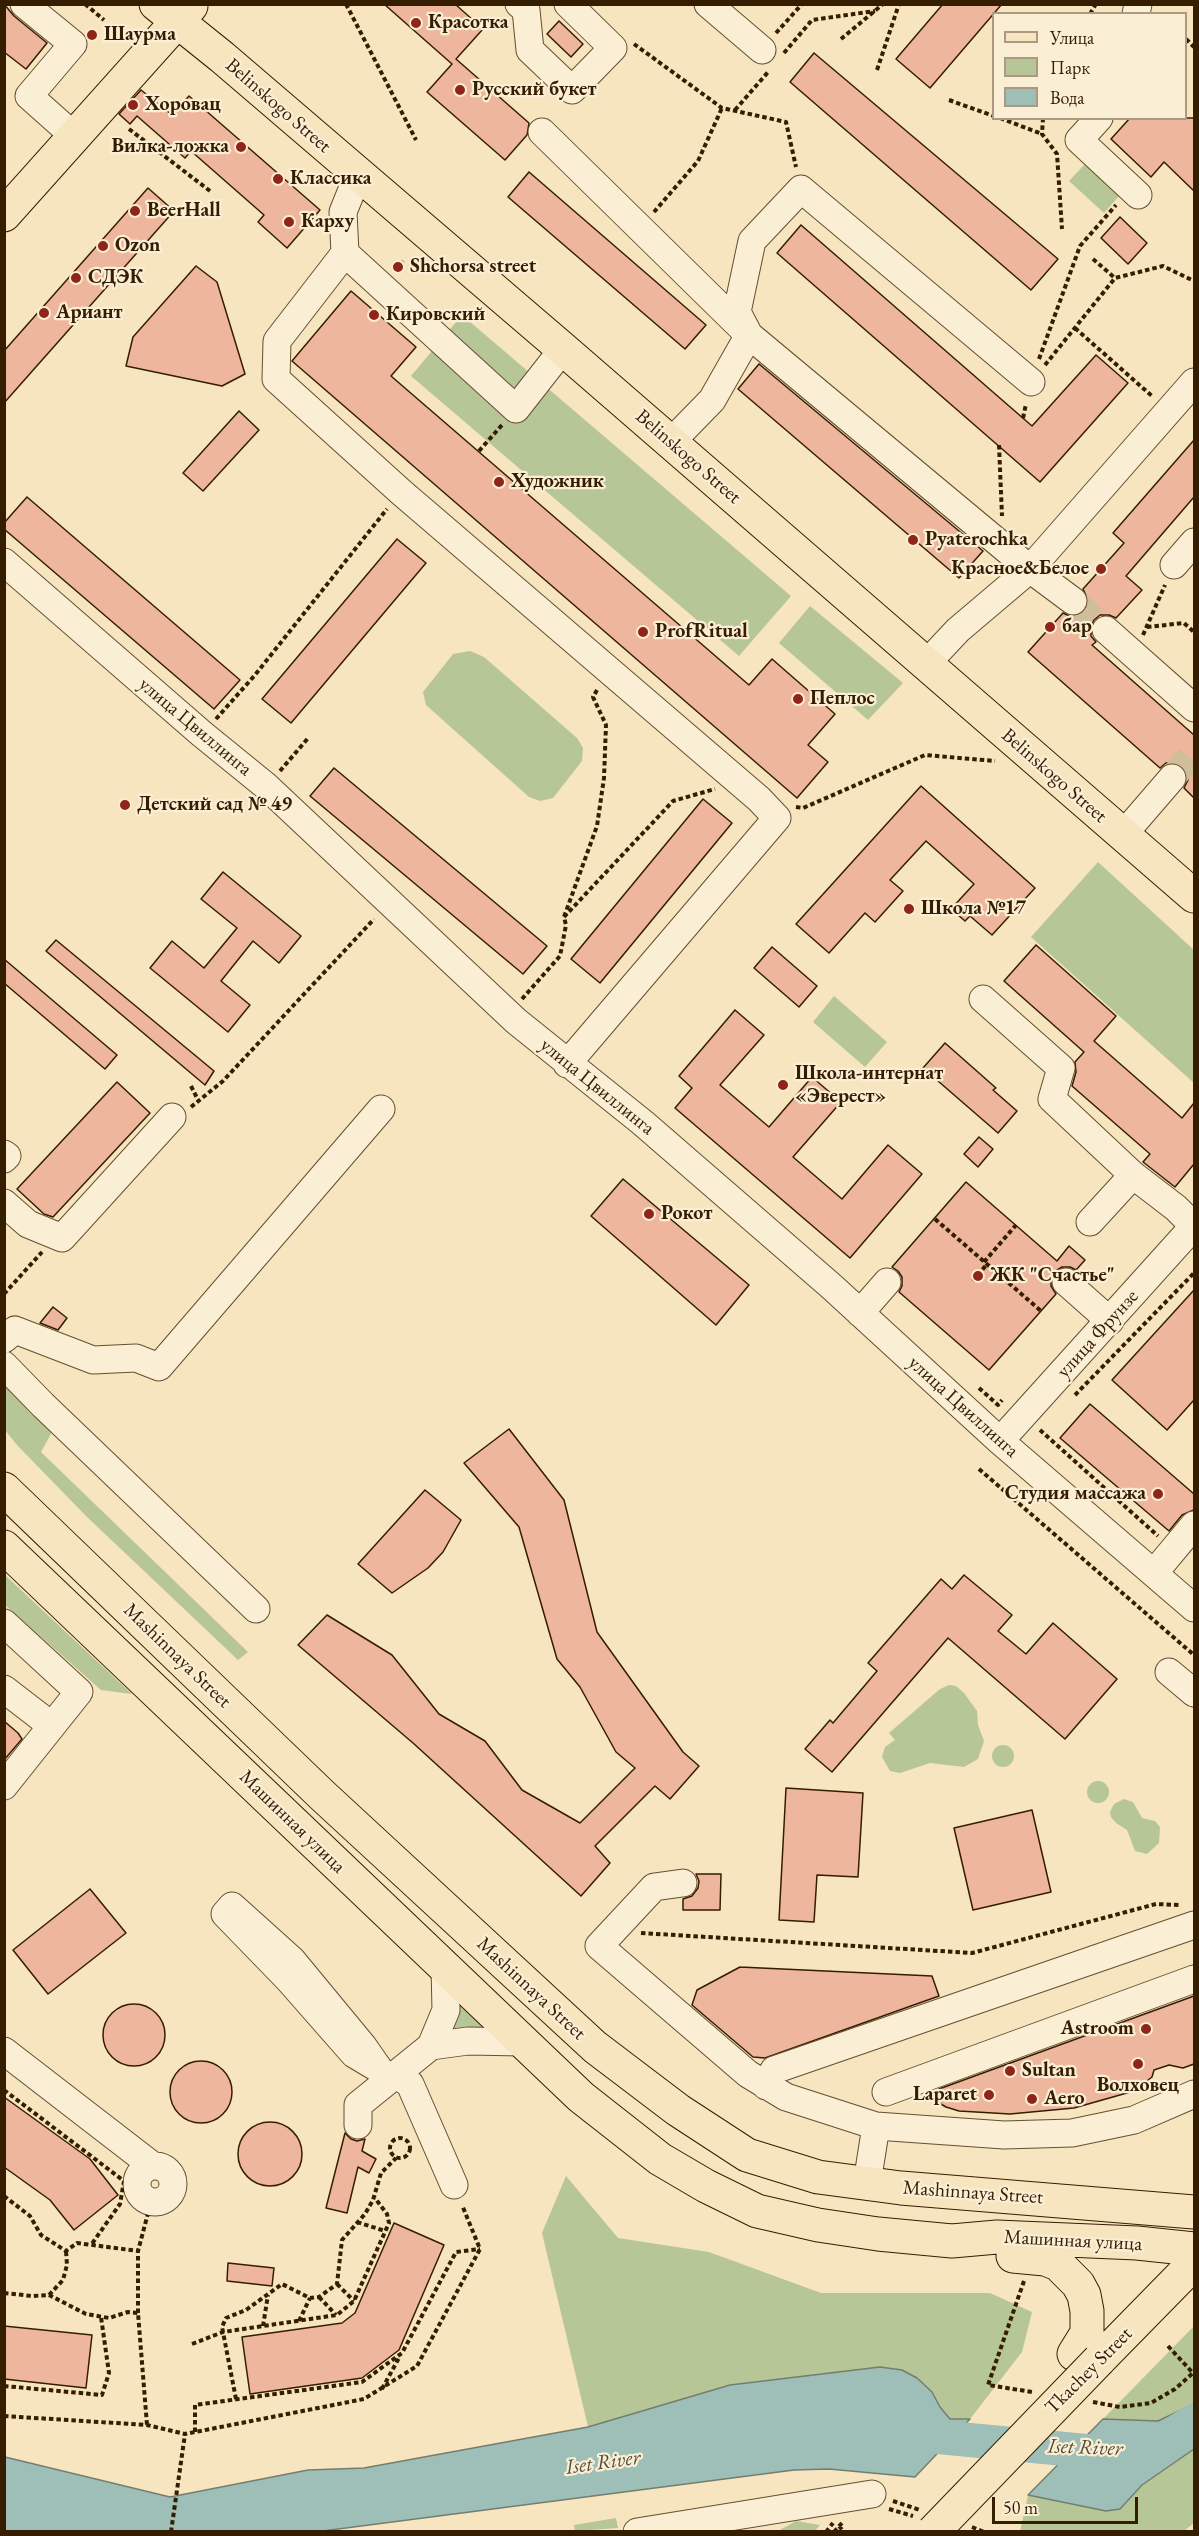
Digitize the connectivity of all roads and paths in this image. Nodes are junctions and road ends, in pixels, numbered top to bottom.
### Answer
1 (24, 4) edge
2 (85, 4) edge
3 (346, 4) edge
4 (519, 4) edge
5 (568, 4) edge
6 (708, 4) edge
7 (802, 4) edge
8 (883, 4) edge
9 (899, 4) edge
10 (175, 10) edge
11 (875, 11) junction
12 (104, 20) dead end
13 (841, 39) dead end
14 (632, 42) dead end
15 (772, 57) junction
16 (877, 70) dead end
17 (949, 100) dead end
18 (722, 108) junction
19 (734, 111) junction
20 (992, 116) edge
21 (1005, 120) edge
22 (1043, 120) edge
23 (1097, 120) edge
24 (129, 129) dead end
25 (542, 132) dead end
26 (1042, 134) junction
27 (74, 136) junction
28 (416, 140) dead end
29 (358, 175) junction
30 (801, 189) junction
31 (210, 191) dead end
32 (1134, 192) joint
33 (4, 215) edge
34 (641, 227) junction
35 (1062, 230) dead end
36 (345, 253) junction
37 (1093, 259) dead end
38 (403, 261) dead end
39 (398, 267) dead end
40 (1115, 278) junction
41 (1194, 281) edge
42 (1075, 328) junction
43 (749, 336) junction
44 (562, 349) junction
45 (1031, 382) junction
46 (1194, 382) edge
47 (516, 409) junction
48 (1169, 411) junction
49 (1023, 418) dead end
50 (670, 442) junction
51 (999, 446) dead end
52 (479, 451) dead end
53 (401, 492) junction
54 (1194, 542) edge
55 (1004, 546) junction
56 (4, 562) edge
57 (1174, 565) joint
58 (1030, 569) junction
59 (1073, 601) tunnel mouth
60 (1146, 628) junction
61 (1106, 630) tunnel mouth
62 (1194, 632) edge
63 (1134, 655) junction
64 (927, 663) junction
65 (608, 671) junction
66 (1194, 708) edge
67 (202, 734) junction
68 (309, 738) dead end
69 (995, 760) dead end
70 (1172, 778) tunnel mouth
71 (266, 786) junction
72 (716, 789) dead end
73 (759, 799) junction
74 (1122, 836) junction
75 (1194, 896) edge
76 (389, 904) junction
77 (564, 917) junction
78 (983, 999) dead end
79 (509, 1014) junction
80 (567, 1064) junction
81 (191, 1086) dead end
82 (199, 1102) junction
83 (381, 1109) dead end
84 (172, 1117) joint
85 (4, 1154) edge
86 (4, 1159) edge
87 (1133, 1175) junction
88 (4, 1203) edge
89 (934, 1219) dead end
90 (1090, 1222) dead end
91 (1016, 1225) dead end
92 (1194, 1226) edge
93 (62, 1238) junction
94 (986, 1263) junction
95 (1194, 1273) edge
96 (973, 1281) dead end
97 (1066, 1282) dead end
98 (889, 1284) dead end
99 (4, 1294) edge
100 (1041, 1311) dead end
101 (862, 1315) junction
102 (1110, 1321) junction
103 (4, 1339) edge
104 (4, 1365) edge
105 (1072, 1398) dead end
106 (1047, 1422) dead end
107 (1000, 1441) junction
108 (979, 1469) dead end
109 (4, 1489) edge
110 (1194, 1525) edge
111 (4, 1547) edge
112 (1173, 1550) junction
113 (1154, 1573) junction
114 (1194, 1608) edge
115 (256, 1609) dead end
116 (4, 1623) edge
117 (1194, 1655) edge
118 (1169, 1672) dead end
119 (4, 1689) edge
120 (1194, 1693) edge
121 (52, 1726) junction
122 (4, 1786) edge
123 (683, 1892) dead end
124 (1192, 1920) edge
125 (613, 1932) junction
126 (445, 1968) junction
127 (1194, 1979) edge
128 (522, 2042) junction
129 (431, 2046) junction
130 (4, 2051) edge
131 (388, 2074) junction
132 (766, 2086) junction
133 (4, 2090) edge
134 (886, 2092) dead end
135 (1194, 2094) edge
136 (358, 2125) dead end
137 (876, 2126) junction
138 (396, 2158) junction
139 (867, 2184) junction
140 (454, 2185) joint
141 (4, 2196) edge
142 (374, 2197) junction
143 (151, 2202) joint
144 (1194, 2212) edge
145 (357, 2222) junction
146 (385, 2231) junction
147 (952, 2241) junction
148 (91, 2245) junction
149 (480, 2249) junction
150 (1194, 2249) edge
151 (66, 2251) junction
152 (138, 2251) junction
153 (1194, 2262) edge
154 (337, 2284) junction
155 (4, 2293) edge
156 (49, 2295) junction
157 (268, 2295) junction
158 (320, 2297) junction
159 (310, 2298) junction
160 (354, 2301) junction
161 (138, 2313) junction
162 (337, 2315) junction
163 (101, 2317) junction
164 (299, 2321) junction
165 (263, 2326) junction
166 (223, 2332) junction
167 (192, 2344) dead end
168 (1168, 2346) dead end
169 (402, 2353) junction
170 (1087, 2357) junction
171 (1192, 2373) dead end
172 (4, 2386) edge
173 (381, 2390) junction
174 (236, 2399) junction
175 (4, 2416) edge
176 (147, 2426) junction
177 (195, 2432) junction
178 (185, 2434) junction
179 (872, 2494) junction
180 (941, 2523) edge
181 (839, 2526) junction
182 (171, 2532) edge
183 (637, 2532) edge
184 (834, 2532) edge
185 (844, 2532) edge
186 (984, 2532) edge

1 - 27 street
2 - 12 path
3 - 28 path
4 - 5 street
6 - 15 street
7 - 15 path
8 - 11 path
9 - 16 path
10 - 27 main road
10 - 29 main road, Belinskogo Street
11 - 13 path
11 - 15 path
14 - 18 path
15 - 19 path
17 - 20 path
18 - 19 path
18 - 34 path
19 - 30 path
21 - 26 path
22 - 26 path
23 - 32 street
24 - 31 path
25 - 34 street
26 - 35 path
27 - 33 main road
29 - 36 street
29 - 44 main road, Belinskogo Street
30 - 43 street
30 - 45 street
32 - 45 path
34 - 43 street
36 - 47 street
36 - 53 street
37 - 40 path
38 - 39 path
40 - 41 path
40 - 42 path
42 - 45 path
42 - 48 path
43 - 50 street
43 - 55 street
44 - 47 street
44 - 50 main road, Belinskogo Street
45 - 49 path
46 - 48 street
47 - 52 path
48 - 58 street
50 - 64 main road, Belinskogo Street
51 - 55 path
53 - 65 street
53 - 67 path
54 - 57 street
55 - 58 street
56 - 67 street, улица Цвиллинга
57 - 60 path
58 - 59 street
58 - 64 street
60 - 62 path
60 - 63 path
61 - 63 street
63 - 66 street
64 - 74 main road, Belinskogo Street
65 - 73 street
65 - 77 path
67 - 71 street, улица Цвиллинга
68 - 71 path
69 - 73 path
70 - 74 street
71 - 76 street, улица Цвиллинга
72 - 77 path
73 - 80 street
74 - 75 main road, Belinskogo Street
76 - 79 street, улица Цвиллинга
76 - 82 path
77 - 79 path
78 - 87 street
79 - 80 street, улица Цвиллинга
80 - 101 street, улица Цвиллинга
81 - 82 path
82 - 84 path
83 - 103 street
84 - 93 street
85 - 86 street
87 - 90 street
87 - 92 street
88 - 93 street
89 - 94 path
91 - 94 path
92 - 102 street, улица Фрунзе
93 - 99 path
94 - 96 path
94 - 100 path
95 - 105 path
97 - 102 street
98 - 101 street
101 - 107 street, улица Цвиллинга
102 - 107 street, улица Фрунзе
104 - 115 street
106 - 112 path
107 - 113 street, улица Цвиллинга
108 - 117 path
109 - 139 main road, Mashinnaya Street
110 - 112 street
111 - 126 main road, Машинная улица
112 - 113 street
113 - 114 street, улица Цвиллинга
116 - 121 street
118 - 120 street
119 - 121 street
121 - 122 street
123 - 125 street
124 - 125 path
124 - 132 street
125 - 132 street
126 - 128 main road, Машинная улица
126 - 129 street
127 - 134 street
128 - 129 street
128 - 147 main road
129 - 131 street
130 - 143 street
131 - 131 street
131 - 136 street
131 - 140 street
132 - 137 street
133 - 148 path
135 - 137 street
137 - 139 street
138 - 138 path
138 - 142 path
139 - 144 main road, Mashinnaya Street
140 - 149 path
141 - 151 path
142 - 145 path
142 - 146 path
143 - 152 path
145 - 146 path
145 - 154 path
146 - 160 path
147 - 150 main road, Машинная улица
147 - 170 main road
148 - 151 path
148 - 152 path
149 - 169 path
149 - 173 path
151 - 156 path
152 - 161 path
153 - 170 main road, Tkachey Street
154 - 158 path
154 - 160 path
155 - 156 path
156 - 163 path
157 - 159 path
157 - 165 path
157 - 166 path
158 - 159 path
158 - 162 path
159 - 164 path
160 - 162 path
161 - 163 path
161 - 176 path
162 - 164 path
163 - 172 path
164 - 165 path
165 - 166 path
166 - 167 path
166 - 174 path
168 - 171 path
169 - 173 path
169 - 174 path
170 - 180 main road, bridge
173 - 177 path
174 - 177 path
175 - 176 path
176 - 178 path
177 - 178 path
178 - 182 path
179 - 180 path
179 - 181 path
179 - 183 street
180 - 186 path
181 - 184 path
181 - 185 path

